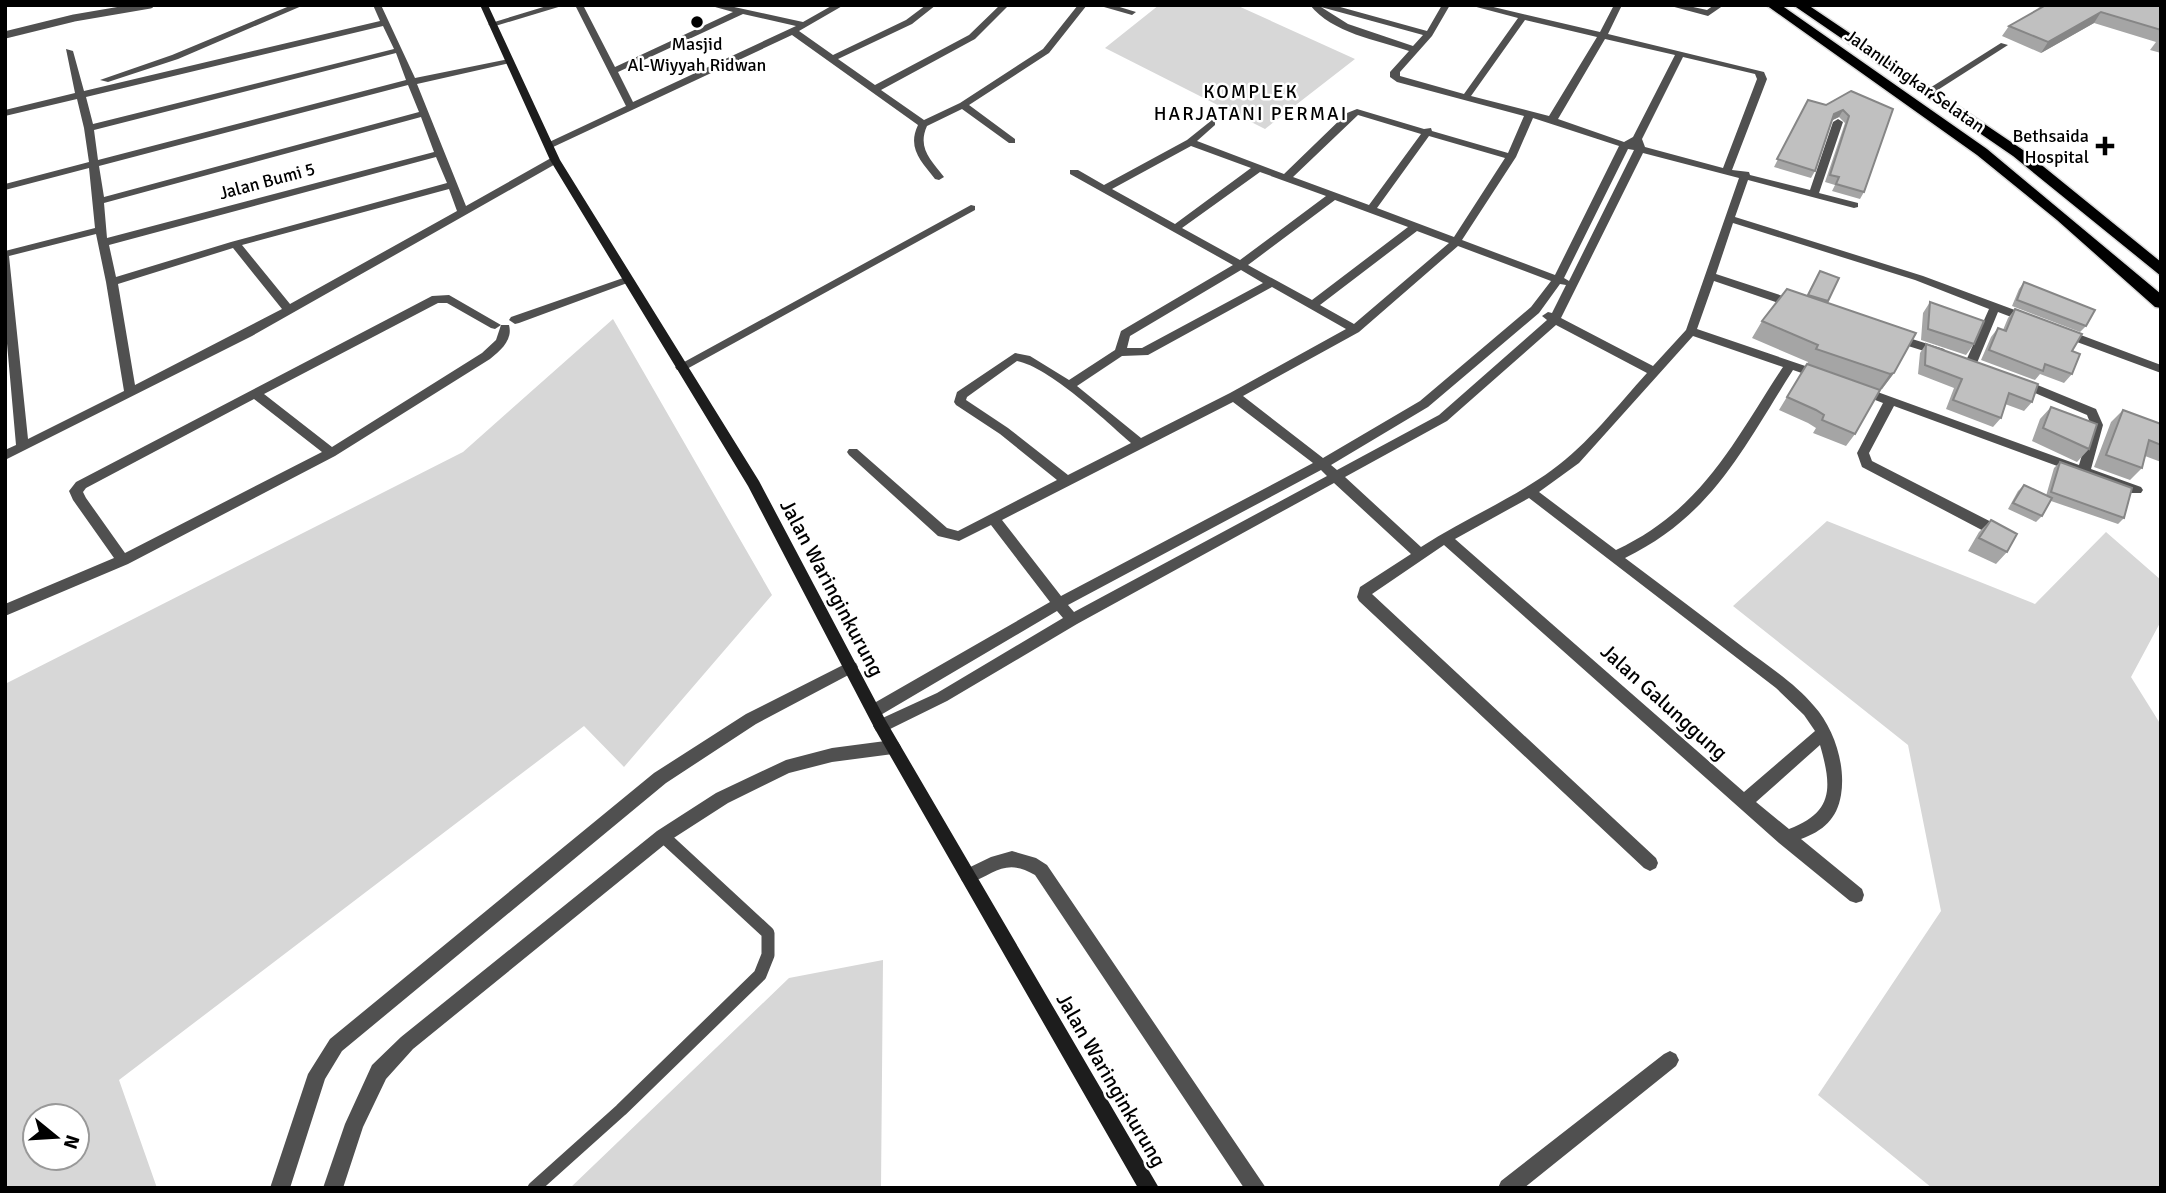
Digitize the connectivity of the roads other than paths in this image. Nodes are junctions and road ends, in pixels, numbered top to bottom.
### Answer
1 (150, 5) edge
2 (300, 5) edge
3 (377, 5) edge
4 (484, 5) edge
5 (561, 5) edge
6 (579, 5) edge
7 (712, 5) edge
8 (841, 5) edge
9 (932, 5) edge
10 (1005, 5) edge
11 (1083, 5) edge
12 (1101, 5) edge
13 (1314, 5) edge
14 (1322, 5) edge
15 (1446, 5) edge
16 (1474, 5) edge
17 (1618, 5) edge
18 (1671, 5) edge
19 (1720, 5) edge
20 (1772, 5) edge
21 (1799, 5) edge
22 (743, 11) junction
23 (1132, 12) dead end
24 (1523, 17) junction
25 (383, 23) junction
26 (492, 24) junction
27 (805, 25) junction
28 (793, 31) junction
29 (1602, 33) junction
30 (1429, 34) junction
31 (5, 35) edge
32 (2004, 45) dead end
33 (399, 50) junction
34 (1416, 50) junction
35 (69, 51) dead end
36 (1680, 53) junction
37 (832, 59) junction
38 (1879, 59) junction
39 (509, 62) junction
40 (1858, 64) junction
41 (613, 71) junction
42 (411, 82) junction
43 (875, 89) junction
44 (81, 91) junction
45 (1930, 91) junction
46 (1466, 97) junction
47 (963, 105) junction
48 (631, 107) junction
49 (5, 113) edge
50 (423, 114) junction
51 (1530, 114) junction
52 (1552, 120) junction
53 (1838, 122) edge
54 (1212, 123) dead end
55 (923, 124) junction
56 (89, 128) junction
57 (1428, 130) junction
58 (1012, 142) dead end
59 (1190, 142) junction
60 (1634, 144) junction
61 (548, 146) junction
62 (440, 153) junction
63 (1511, 157) junction
64 (555, 160) junction
65 (93, 163) junction
66 (1258, 168) junction
67 (1728, 170) junction
68 (1074, 172) dead end
69 (1745, 174) junction
70 (939, 177) dead end
71 (1286, 178) junction
72 (452, 185) junction
73 (5, 187) edge
74 (1106, 187) junction
75 (1814, 193) junction
76 (1333, 196) junction
77 (99, 201) junction
78 (1854, 205) dead end
79 (971, 208) dead end
80 (1371, 210) junction
81 (463, 212) junction
82 (1730, 219) junction
83 (1415, 227) junction
84 (1177, 228) junction
85 (100, 230) junction
86 (102, 243) junction
87 (1455, 243) junction
88 (235, 244) junction
89 (5, 256) edge
90 (1241, 265) junction
91 (2161, 271) edge
92 (1710, 276) junction
93 (626, 280) junction
94 (1557, 281) junction
95 (112, 282) junction
96 (1271, 283) junction
97 (1572, 285) junction
98 (2161, 303) edge
99 (1313, 305) junction
100 (1995, 307) junction
101 (289, 310) junction
102 (1535, 310) junction
103 (1816, 311) edge
104 (1555, 318) junction
105 (505, 324) junction
106 (1355, 329) junction
107 (1691, 331) junction
108 (1882, 333) edge
109 (1120, 352) junction
110 (1959, 359) junction
111 (1790, 365) junction
112 (681, 367) junction
113 (1983, 368) edge
114 (2161, 369) edge
115 (1655, 372) junction
116 (2009, 378) edge
117 (1828, 379) edge
118 (1069, 386) junction
119 (1854, 387) edge
120 (130, 393) junction
121 (257, 395) junction
122 (1234, 396) junction
123 (1891, 400) junction
124 (1139, 443) junction
125 (23, 447) junction
126 (853, 452) dead end
127 (331, 453) junction
128 (5, 456) edge
129 (1322, 464) junction
130 (2084, 471) junction
131 (1336, 476) junction
132 (1066, 480) junction
133 (2136, 490) dead end
134 (1530, 492) junction
135 (993, 518) junction
136 (1445, 538) junction
137 (2012, 540) edge
138 (1421, 555) junction
139 (1614, 557) junction
140 (124, 560) junction
141 (1058, 604) junction
142 (5, 610) edge
143 (1072, 620) junction
144 (851, 667) junction
145 (874, 711) junction
146 (881, 726) junction
147 (1824, 732) junction
148 (894, 747) junction
149 (1744, 802) junction
150 (663, 836) junction
151 (1785, 838) junction
152 (1650, 863) dead end
153 (968, 876) junction
154 (1856, 895) dead end
155 (1670, 1060) dead end
156 (280, 1188) edge
157 (334, 1188) edge
158 (534, 1188) edge
159 (1149, 1188) edge
160 (1256, 1188) edge
161 (1508, 1188) edge

1 - 31 lane
2 - 44 street
3 - 25 street
4 - 26 street, Jalan Waringinkurung
5 - 26 street
6 - 41 street
7 - 22 street
8 - 27 street
9 - 37 street
10 - 43 street
11 - 47 street
12 - 23 street
13 - 34 street
14 - 30 street
15 - 30 street
16 - 24 street
17 - 29 street
18 - 19 street
20 - 40 highway, Jalan Lingkar Selatan
21 - 38 highway, Jalan Lingkar Selatan
22 - 27 street
22 - 41 street
24 - 29 street
24 - 46 street
25 - 33 street
25 - 44 street
26 - 39 street, Jalan Waringinkurung
27 - 28 street
28 - 37 street
28 - 48 street
29 - 36 street
29 - 52 street
30 - 34 street
32 - 45 street
33 - 42 street
33 - 56 street
34 - 46 street
35 - 44 street
36 - 60 street
36 - 67 street
37 - 43 street
38 - 40 highway
38 - 45 highway, Jalan Lingkar Selatan
39 - 42 street
39 - 61 street, Jalan Waringinkurung
40 - 98 highway, Jalan Lingkar Selatan
41 - 48 street
42 - 50 street
42 - 65 street
43 - 55 street
44 - 49 street
44 - 56 street
45 - 91 highway, Jalan Lingkar Selatan
46 - 51 street
47 - 55 street
47 - 58 street
48 - 61 street
50 - 62 street
50 - 77 street
51 - 52 street
51 - 63 street
52 - 60 street
53 - 75 street
54 - 59 street
55 - 70 street
56 - 65 street
57 - 63 street
57 - 71 street
57 - 80 street
59 - 66 street
59 - 74 street
60 - 67 street
60 - 94 street
60 - 97 street
61 - 64 street, Jalan Waringinkurung
62 - 72 street
62 - 86 street, Jalan Bumi 5
63 - 87 street
64 - 81 street
64 - 93 street, Jalan Waringinkurung
65 - 73 street
65 - 77 street
66 - 71 street
66 - 84 street
67 - 69 street
68 - 74 street
69 - 75 street
69 - 82 street
71 - 76 street
72 - 81 street
72 - 88 street
74 - 84 street
75 - 78 street
76 - 80 street
76 - 90 street
77 - 85 street
79 - 112 street
80 - 83 street
81 - 101 street
82 - 92 street
82 - 100 street
83 - 87 street
83 - 99 street
84 - 90 street
85 - 86 street
85 - 89 street
86 - 95 street
87 - 94 street
87 - 106 street
88 - 95 street
88 - 101 street
89 - 125 street
90 - 96 street
90 - 109 street
92 - 103 street
92 - 107 street
93 - 105 street
93 - 112 street, Jalan Waringinkurung
94 - 97 street
94 - 102 street
95 - 120 street
96 - 99 street
96 - 109 street
97 - 104 street
99 - 106 street
100 - 110 street
100 - 114 street
101 - 120 street
102 - 104 street
102 - 129 street
104 - 115 street
104 - 131 street
105 - 121 street
105 - 127 street
106 - 122 street
107 - 111 street
107 - 115 street
108 - 110 street
109 - 118 street
110 - 113 street
111 - 117 street
111 - 139 street
112 - 144 street, Jalan Waringinkurung
115 - 134 street
116 - 130 street
118 - 124 street
118 - 132 street
119 - 123 street
120 - 125 street
121 - 127 street
121 - 140 street
122 - 124 street
122 - 129 street
123 - 130 street
123 - 137 street
124 - 132 street
125 - 128 street
126 - 135 street
127 - 140 street
129 - 131 street
129 - 141 street
130 - 133 street
131 - 138 street
131 - 143 street
132 - 135 street
134 - 136 street
134 - 139 street
135 - 141 street
136 - 138 street
136 - 149 street, Jalan Galunggung
138 - 152 street
139 - 147 street
140 - 142 street
141 - 143 street
141 - 145 street
143 - 146 street
144 - 145 street, Jalan Waringinkurung
144 - 156 street
145 - 146 street, Jalan Waringinkurung
146 - 148 street, Jalan Waringinkurung
147 - 149 street
147 - 151 street
148 - 150 street
148 - 153 street, Jalan Waringinkurung
149 - 151 street, Jalan Galunggung
150 - 157 street
150 - 158 lane
151 - 154 street, Jalan Galunggung
153 - 159 street, Jalan Waringinkurung
153 - 160 street
155 - 161 street

